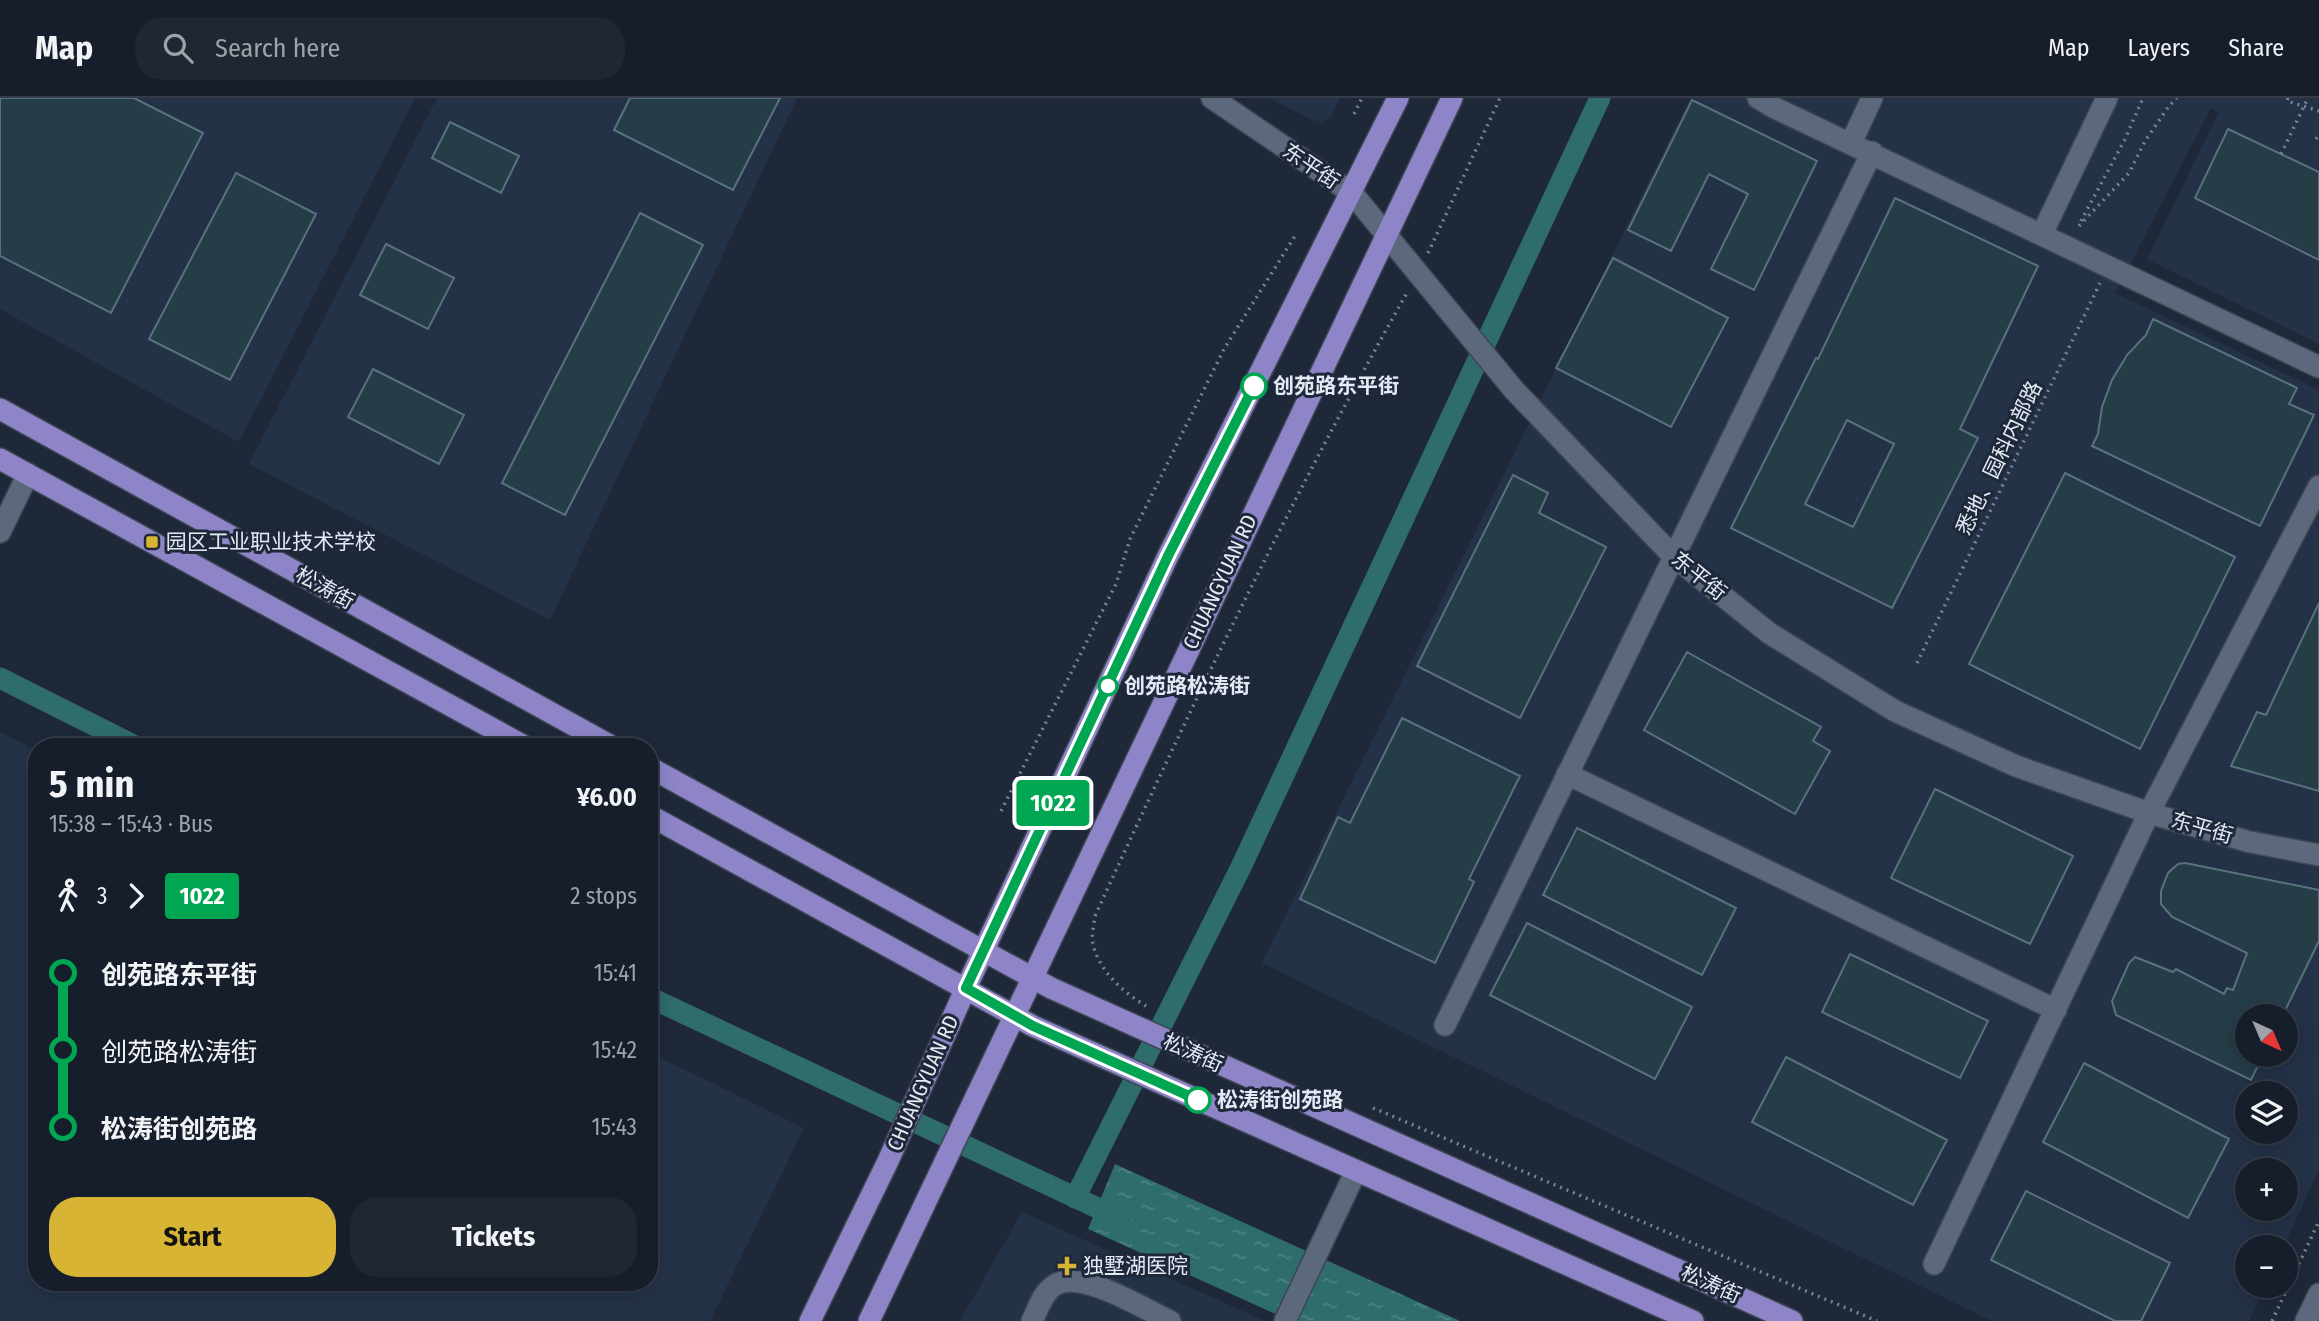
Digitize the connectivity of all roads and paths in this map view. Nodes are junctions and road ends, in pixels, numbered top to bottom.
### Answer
1 (1212, 98) edge
2 (1362, 98) edge
3 (1398, 98) edge
4 (1452, 98) edge
5 (1500, 98) edge
6 (1758, 98) edge
7 (1872, 98) edge
8 (2107, 98) edge
9 (2143, 98) edge
10 (2177, 98) edge
11 (2288, 98) edge
12 (2308, 98) edge
13 (2319, 111) edge
14 (1354, 114) dead end
15 (1850, 143) junction
16 (1871, 152) junction
17 (2281, 153) dead end
18 (1352, 193) junction
19 (1386, 234) junction
20 (2042, 234) junction
21 (1295, 236) dead end
22 (2108, 266) junction
23 (1419, 273) junction
24 (2319, 367) edge
25 (0, 409) edge
26 (0, 459) edge
27 (28, 474) junction
28 (2319, 486) edge
29 (0, 532) edge
30 (1673, 556) junction
31 (1917, 663) dead end
32 (510, 738) edge
33 (597, 738) edge
34 (658, 772) edge
35 (1567, 774) junction
36 (1002, 811) dead end
37 (2150, 813) junction
38 (658, 820) edge
39 (2319, 855) edge
40 (984, 952) junction
41 (1032, 978) junction
42 (966, 988) junction
43 (1152, 1010) dead end
44 (2056, 1010) junction
45 (1013, 1015) junction
46 (1445, 1025) dead end
47 (1365, 1104) dead end
48 (1356, 1171) junction
49 (2319, 1221) edge
50 (1934, 1264) dead end
51 (2319, 1294) edge
52 (810, 1321) edge
53 (869, 1321) edge
54 (1032, 1321) edge
55 (1170, 1321) edge
56 (1285, 1321) edge
57 (1693, 1321) edge
58 (1792, 1321) edge
59 (1877, 1321) edge
60 (2272, 1321) edge
61 (2306, 1321) edge

1 - 18 street, 东平街
2 - 14 path
3 - 18 main road, CHUANGYUAN RD
4 - 19 main road, CHUANGYUAN RD
5 - 23 path
6 - 15 street
7 - 15 street
8 - 20 street
9 - 10 path
11 - 13 path
12 - 17 path, bridge
15 - 16 street
16 - 20 street
16 - 30 street
18 - 19 street, 东平街
18 - 40 main road, CHUANGYUAN RD
19 - 23 street, 东平街
19 - 41 main road, CHUANGYUAN RD
20 - 22 street
21 - 36 path
22 - 24 street
22 - 31 path, 悉地、园科内部路
23 - 30 street, 东平街
23 - 43 path
25 - 33 main road, 松涛街
26 - 27 main road, 松涛街
27 - 29 street
27 - 32 main road, 松涛街
28 - 37 street
30 - 35 street
30 - 37 street, 东平街
34 - 40 main road, 松涛街
35 - 44 street
35 - 46 street
37 - 39 street, 东平街
37 - 44 street
38 - 42 main road, 松涛街
40 - 41 main road, 松涛街
40 - 42 main road, CHUANGYUAN RD
41 - 45 main road, CHUANGYUAN RD
41 - 58 main road, 松涛街
42 - 45 main road, 松涛街
42 - 52 main road, CHUANGYUAN RD
44 - 50 street
45 - 48 main road, 松涛街
45 - 53 main road, CHUANGYUAN RD
47 - 59 path
48 - 56 street
48 - 57 main road, 松涛街
49 - 60 path
51 - 61 street
54 - 55 street

